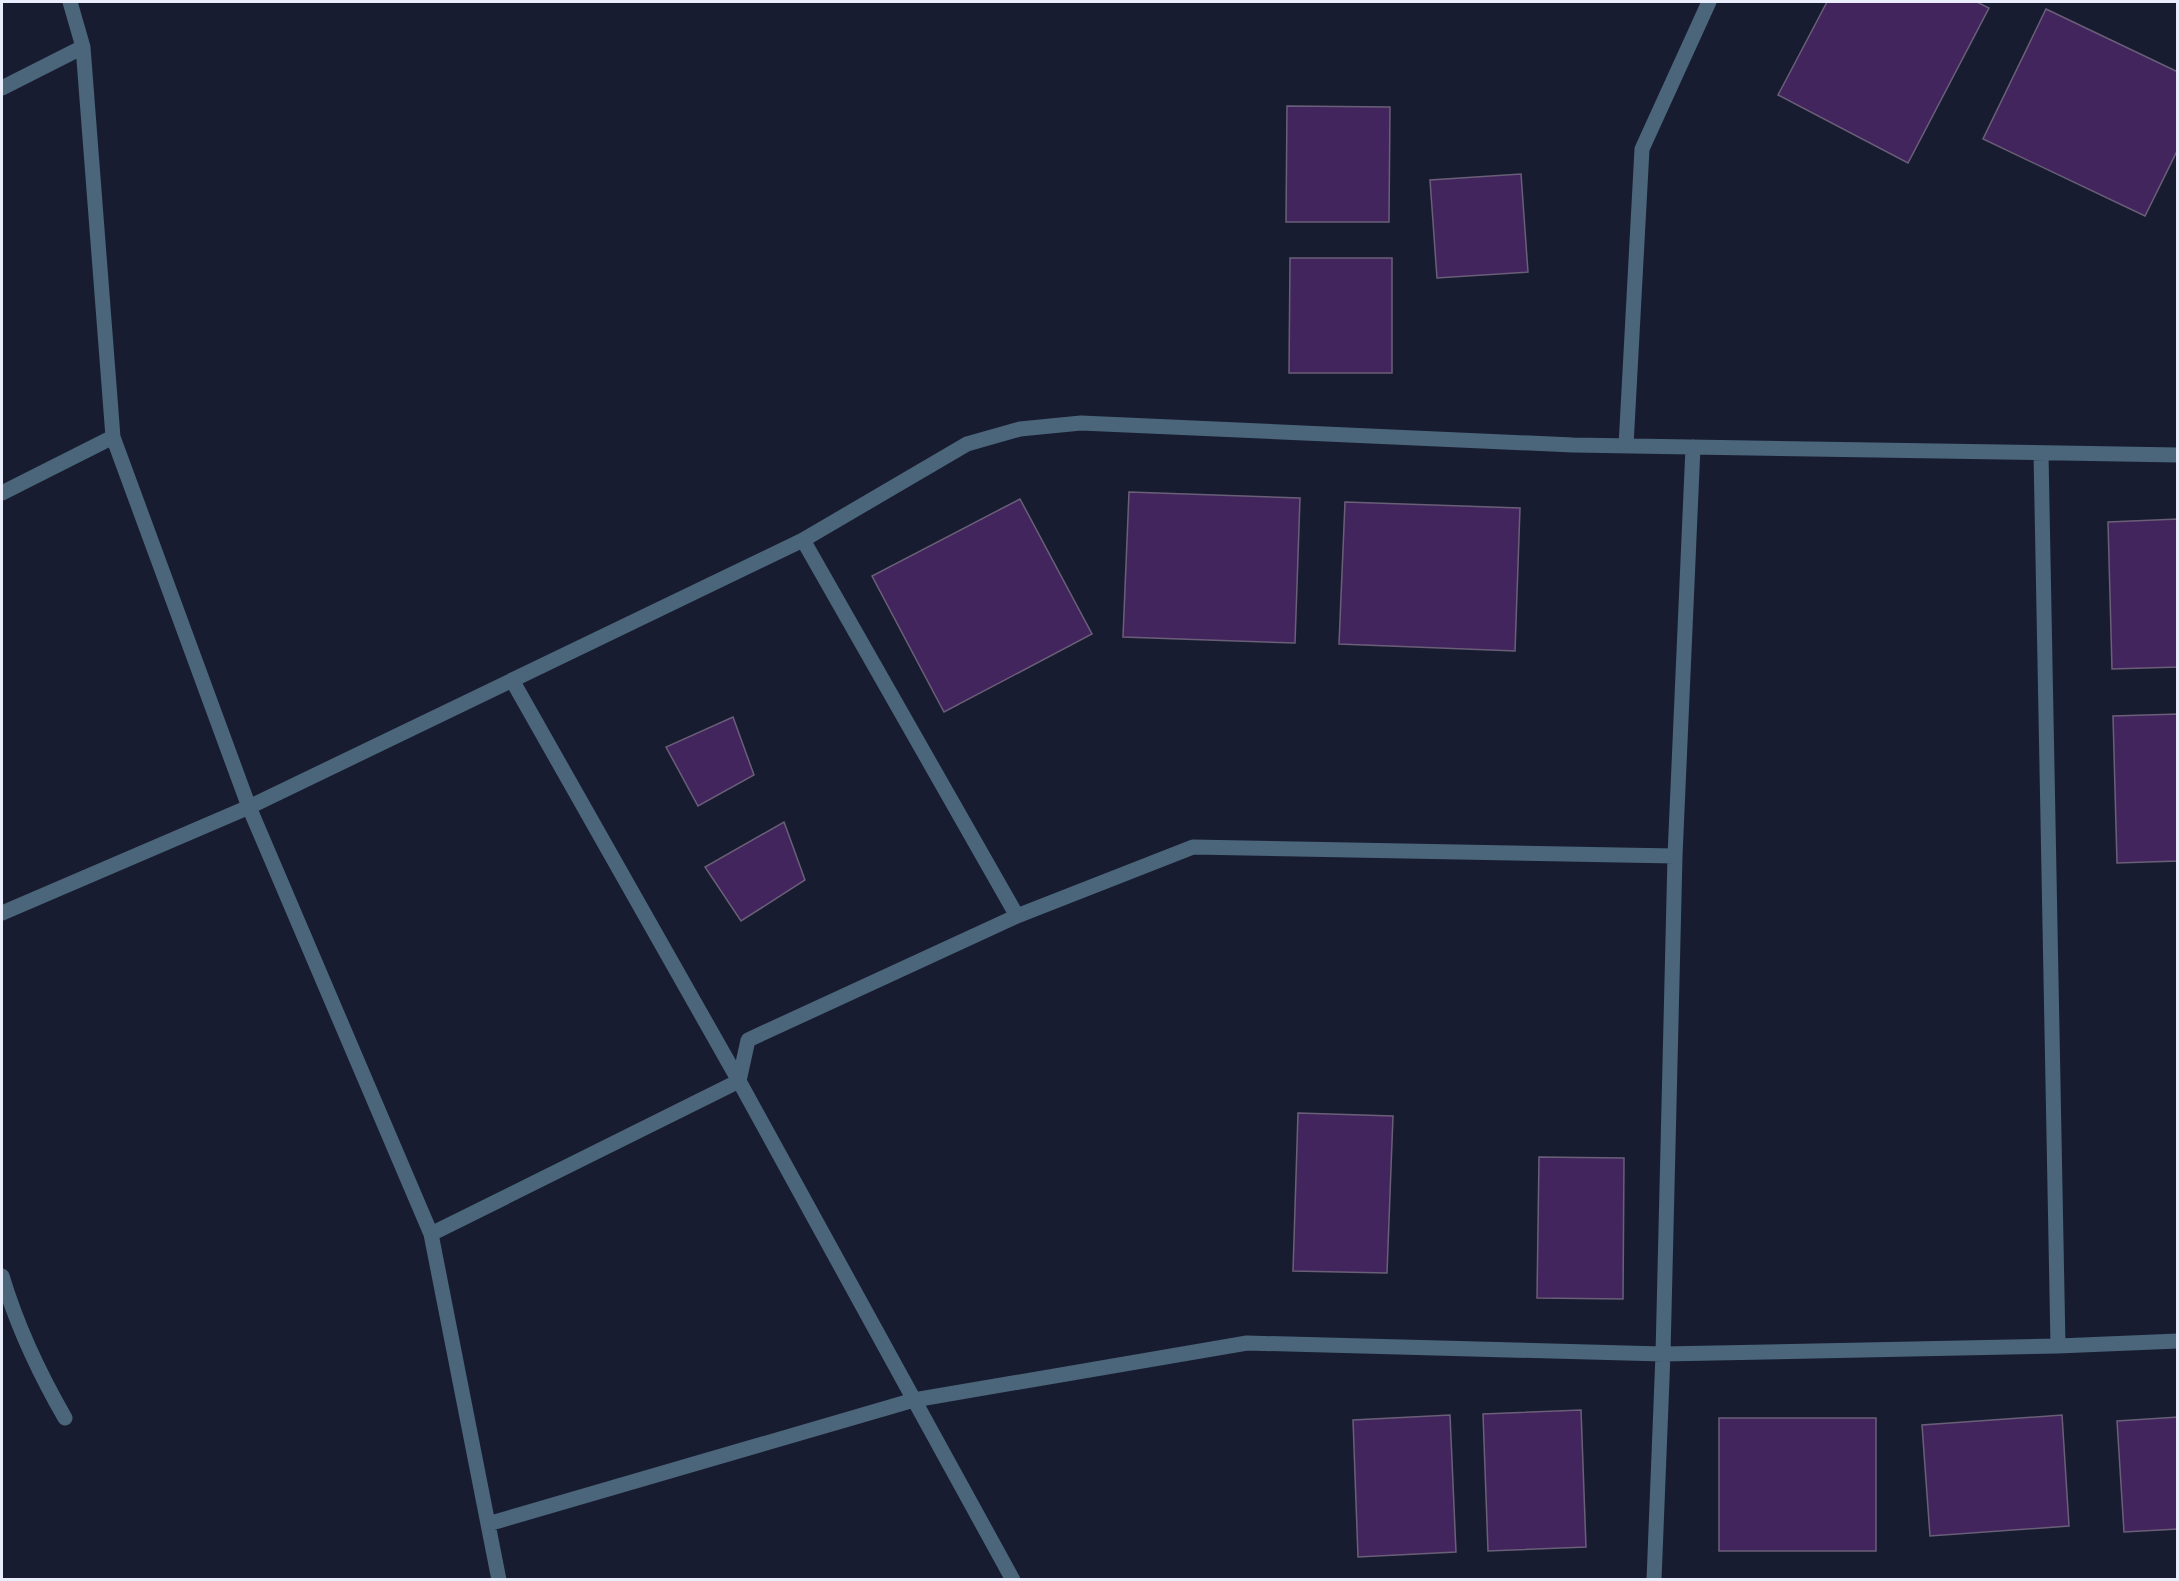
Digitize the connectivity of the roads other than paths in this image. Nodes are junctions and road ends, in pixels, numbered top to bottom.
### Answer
1 (70, 2) edge
2 (1709, 2) edge
3 (83, 47) junction
4 (2, 88) edge
5 (113, 437) junction
6 (1626, 446) junction
7 (1693, 447) junction
8 (2041, 453) junction
9 (2178, 455) edge
10 (2, 493) edge
11 (803, 540) junction
12 (512, 680) junction
13 (249, 807) junction
14 (1675, 856) junction
15 (2, 913) edge
16 (1017, 916) junction
17 (740, 1082) junction
18 (431, 1234) junction
19 (2, 1276) edge
20 (2178, 1341) edge
21 (2058, 1346) junction
22 (1664, 1354) junction
23 (914, 1400) junction
24 (65, 1418) dead end
25 (488, 1524) junction
26 (499, 1580) edge
27 (1013, 1580) edge
28 (1654, 1580) edge

1 - 3 street
2 - 6 street
3 - 4 street
3 - 5 street
5 - 10 street
5 - 13 street
6 - 7 street
6 - 11 street
7 - 8 street
7 - 14 street
8 - 9 street
8 - 21 street
11 - 12 street
11 - 16 street
12 - 13 street
12 - 17 street
13 - 15 street
13 - 18 street
14 - 16 street
14 - 22 street
16 - 17 street
17 - 18 street
17 - 23 street
18 - 25 street
19 - 24 street
20 - 21 street
21 - 22 street
22 - 23 street
22 - 28 street
23 - 25 street
23 - 27 street
25 - 26 street

